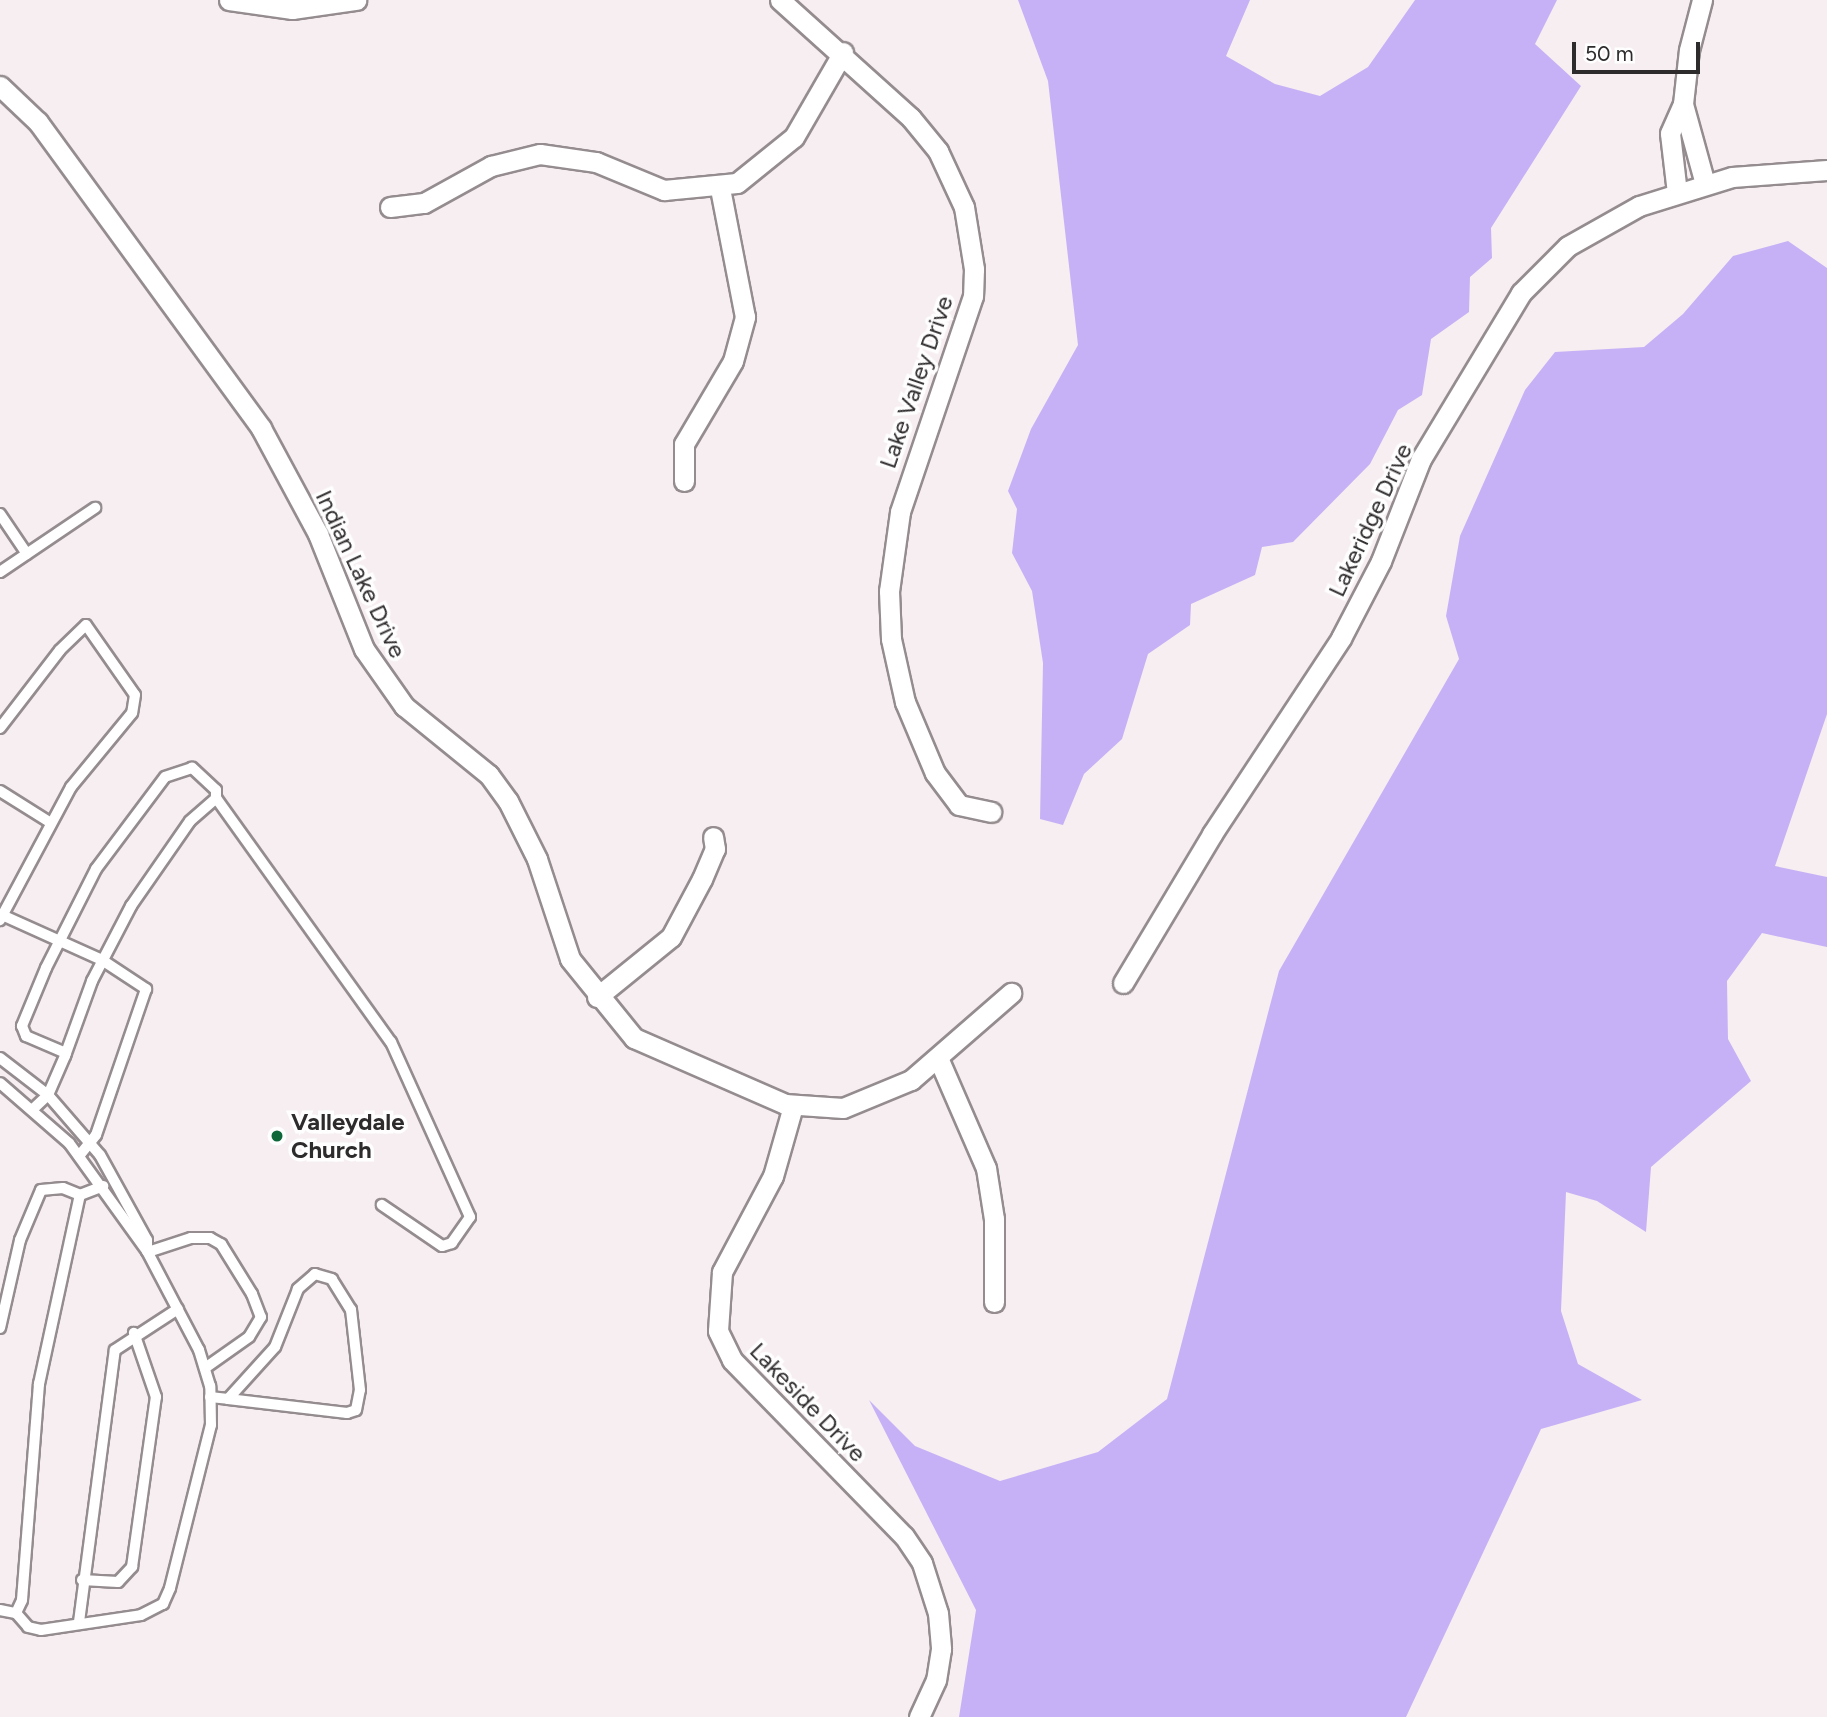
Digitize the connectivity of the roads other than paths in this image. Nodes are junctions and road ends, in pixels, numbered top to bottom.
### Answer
1 (229, 0) edge
2 (356, 0) edge
3 (780, 0) edge
4 (1702, 0) edge
5 (843, 52) junction
6 (0, 86) edge
7 (1683, 104) junction
8 (1827, 170) edge
9 (1705, 184) junction
10 (720, 188) junction
11 (1677, 193) junction
12 (390, 207) dead end
13 (684, 481) dead end
14 (95, 508) dead end
15 (0, 514) edge
16 (27, 554) junction
17 (0, 572) edge
18 (0, 728) edge
19 (0, 791) edge
20 (215, 798) junction
21 (991, 812) dead end
22 (51, 823) junction
23 (713, 837) dead end
24 (1, 917) edge
25 (59, 941) junction
26 (102, 960) junction
27 (1123, 984) dead end
28 (1011, 993) dead end
29 (597, 998) junction
30 (66, 1053) junction
31 (0, 1058) edge
32 (939, 1060) junction
33 (0, 1083) edge
34 (48, 1095) junction
35 (793, 1106) junction
36 (33, 1109) junction
37 (90, 1143) junction
38 (79, 1156) junction
39 (103, 1186) junction
40 (80, 1195) junction
41 (382, 1205) dead end
42 (148, 1252) junction
43 (993, 1302) dead end
44 (178, 1309) junction
45 (0, 1328) edge
46 (134, 1333) junction
47 (205, 1368) junction
48 (210, 1396) junction
49 (228, 1399) junction
50 (82, 1580) junction
51 (0, 1610) edge
52 (16, 1613) junction
53 (79, 1622) junction
54 (919, 1717) edge

1 - 2 street
3 - 5 street, Lake Valley Drive
4 - 7 street
5 - 10 street
5 - 21 street, Lake Valley Drive
6 - 29 street, Indian Lake Drive
7 - 9 street
7 - 11 street
8 - 9 street, Lakeridge Drive
9 - 11 street, Lakeridge Drive
10 - 12 street
10 - 13 street
11 - 27 street, Lakeridge Drive
14 - 16 lane
15 - 16 lane
16 - 17 lane
18 - 22 lane
19 - 22 lane
20 - 25 lane
20 - 26 lane
20 - 41 lane
22 - 24 lane
23 - 29 street
24 - 25 lane
25 - 26 lane
25 - 30 lane
26 - 30 lane
26 - 37 lane
28 - 32 street, Indian Lake Drive
29 - 35 street, Indian Lake Drive
30 - 34 lane
31 - 34 lane
32 - 35 street, Indian Lake Drive
32 - 43 street
33 - 36 lane
34 - 36 lane
34 - 37 lane
35 - 54 street, Lakeside Drive
36 - 38 lane
37 - 38 lane
37 - 42 lane
38 - 39 lane
39 - 40 lane
39 - 42 lane
40 - 45 lane
40 - 52 lane
42 - 44 lane
42 - 47 lane
44 - 46 lane
44 - 47 lane
46 - 50 lane
46 - 50 lane
47 - 48 lane
48 - 49 lane
48 - 53 lane
49 - 49 lane
50 - 53 lane
51 - 52 lane
52 - 53 lane

